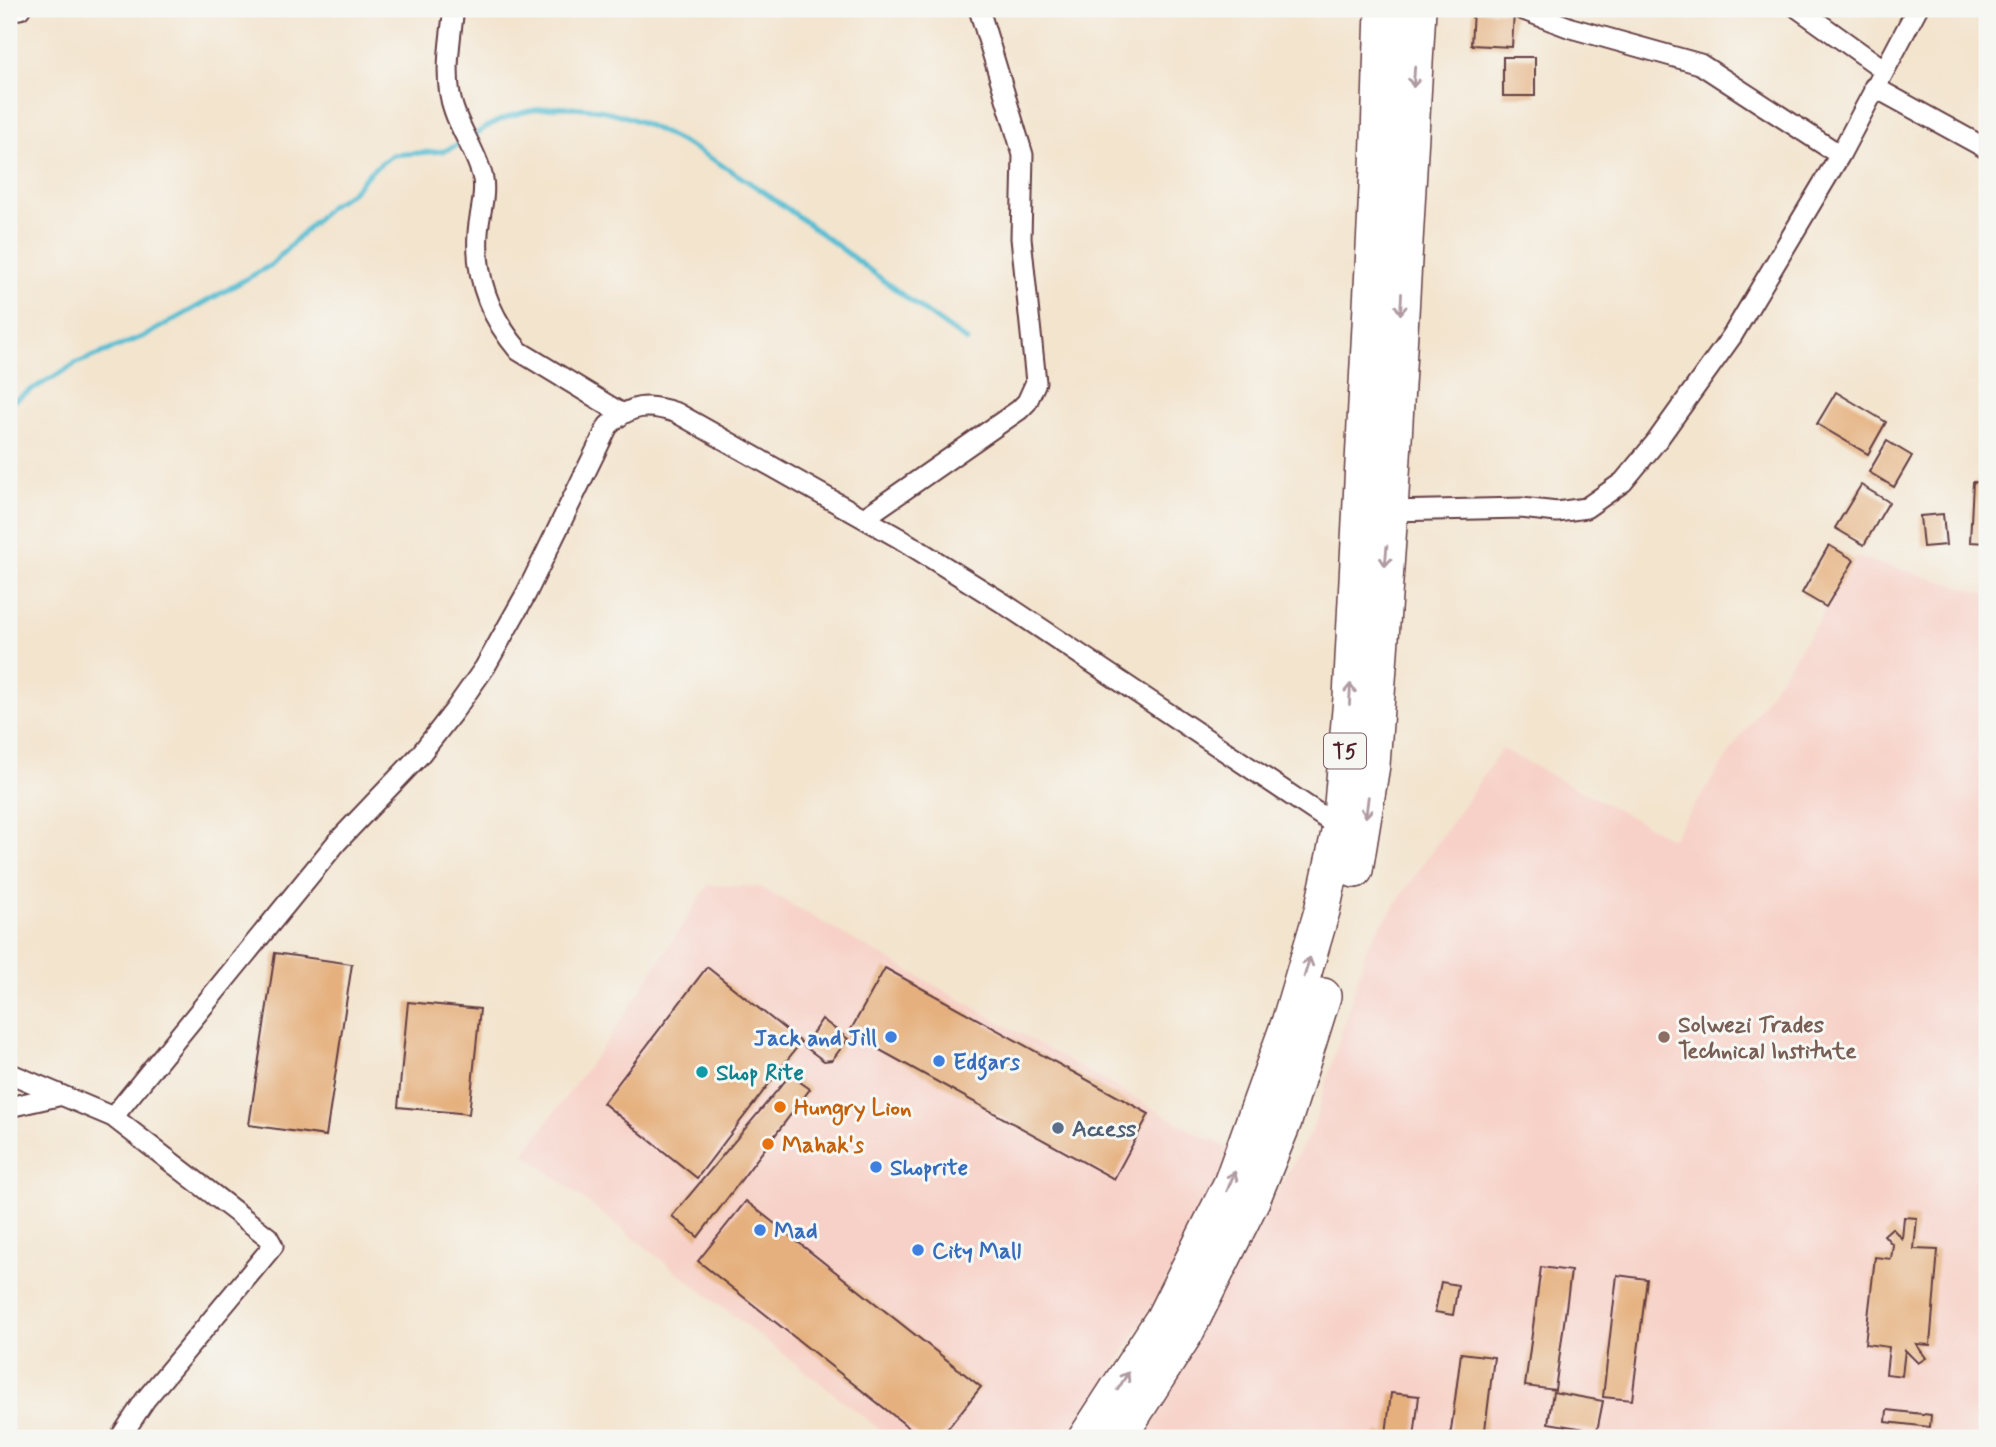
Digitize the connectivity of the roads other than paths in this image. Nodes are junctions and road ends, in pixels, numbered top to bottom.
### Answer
1 (20, 9) edge
2 (454, 9) edge
3 (979, 9) edge
4 (1383, 9) edge
5 (1418, 9) edge
6 (1521, 9) edge
7 (1799, 9) edge
8 (1917, 9) edge
9 (9, 11) edge
10 (1883, 69) junction
11 (1874, 87) junction
12 (1987, 149) edge
13 (1840, 155) junction
14 (621, 413) junction
15 (1390, 511) junction
16 (864, 518) junction
17 (1340, 828) junction
18 (9, 1073) edge
19 (58, 1096) junction
20 (9, 1107) edge
21 (113, 1117) junction
22 (120, 1438) edge
23 (1086, 1438) edge
24 (1118, 1438) edge

1 - 9 street
2 - 14 street
3 - 16 street
17 -> 4 highway, T5
5 -> 15 highway, T5
6 - 13 street
7 - 10 street
8 - 10 street
10 - 11 street
11 - 12 street
11 - 13 street
13 - 15 street
14 - 16 street
14 - 21 street
15 -> 24 highway, T5
16 - 17 street
23 -> 17 highway, T5
18 - 19 street
19 - 20 street
19 - 21 street
21 - 22 street

